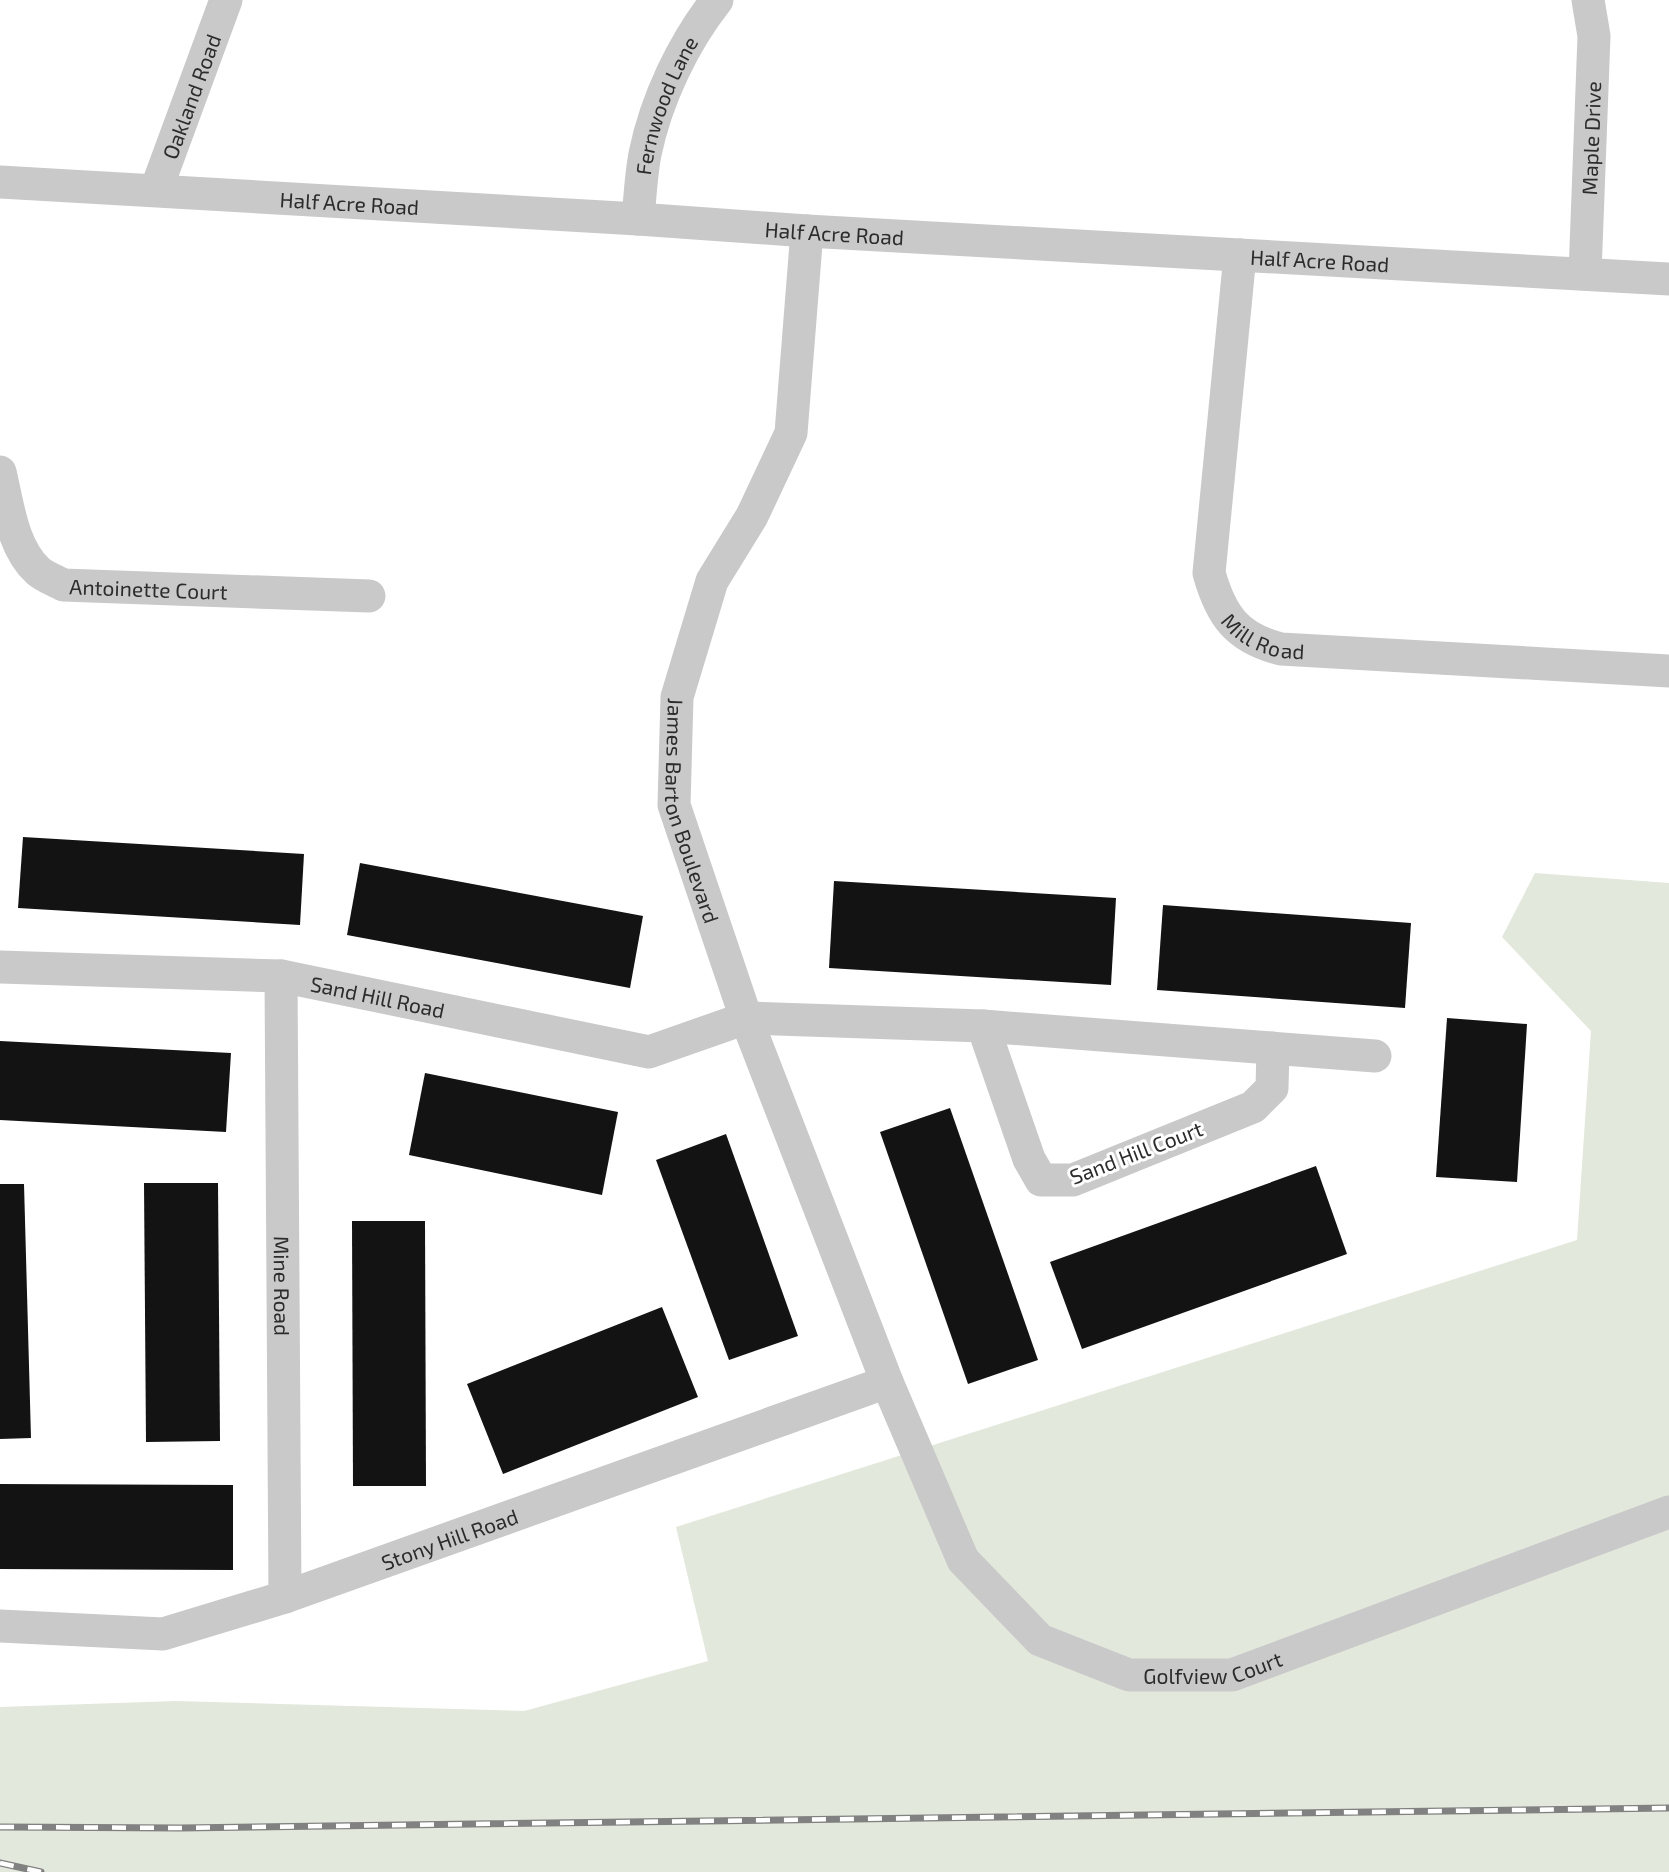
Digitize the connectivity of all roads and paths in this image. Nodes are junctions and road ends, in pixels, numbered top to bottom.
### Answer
1 (226, 0) edge
2 (717, 0) edge
3 (1588, 0) edge
4 (0, 182) edge
5 (156, 190) junction
6 (638, 219) junction
7 (807, 231) junction
8 (1240, 255) junction
9 (1585, 274) junction
10 (1669, 279) edge
11 (0, 472) edge
12 (369, 596) dead end
13 (1669, 671) edge
14 (0, 967) edge
15 (281, 976) junction
16 (746, 1018) junction
17 (983, 1026) junction
18 (1273, 1048) junction
19 (1375, 1056) dead end
20 (887, 1382) junction
21 (1669, 1512) edge
22 (285, 1597) junction
23 (0, 1626) edge

1 - 5 street, Oakland Road
2 - 6 street, Fernwood Lane
3 - 9 street, Maple Drive
4 - 5 street, Half Acre Road
5 - 6 street, Half Acre Road
6 - 7 street, Half Acre Road
7 - 8 street, Half Acre Road
7 - 16 street, James Barton Boulevard
8 - 9 street, Half Acre Road
8 - 13 street, Mill Road
9 - 10 street, Half Acre Road
11 - 12 street, Antoinette Court
14 - 15 street, Sand Hill Road
15 - 16 street, Sand Hill Road
15 - 22 street, Mine Road
16 - 17 street
16 - 20 street, James Barton Boulevard
17 - 18 street
17 - 18 street, Sand Hill Court
18 - 19 street
20 - 21 street, Golfview Court
20 - 22 street, Stony Hill Road
22 - 23 street, Stony Hill Road

